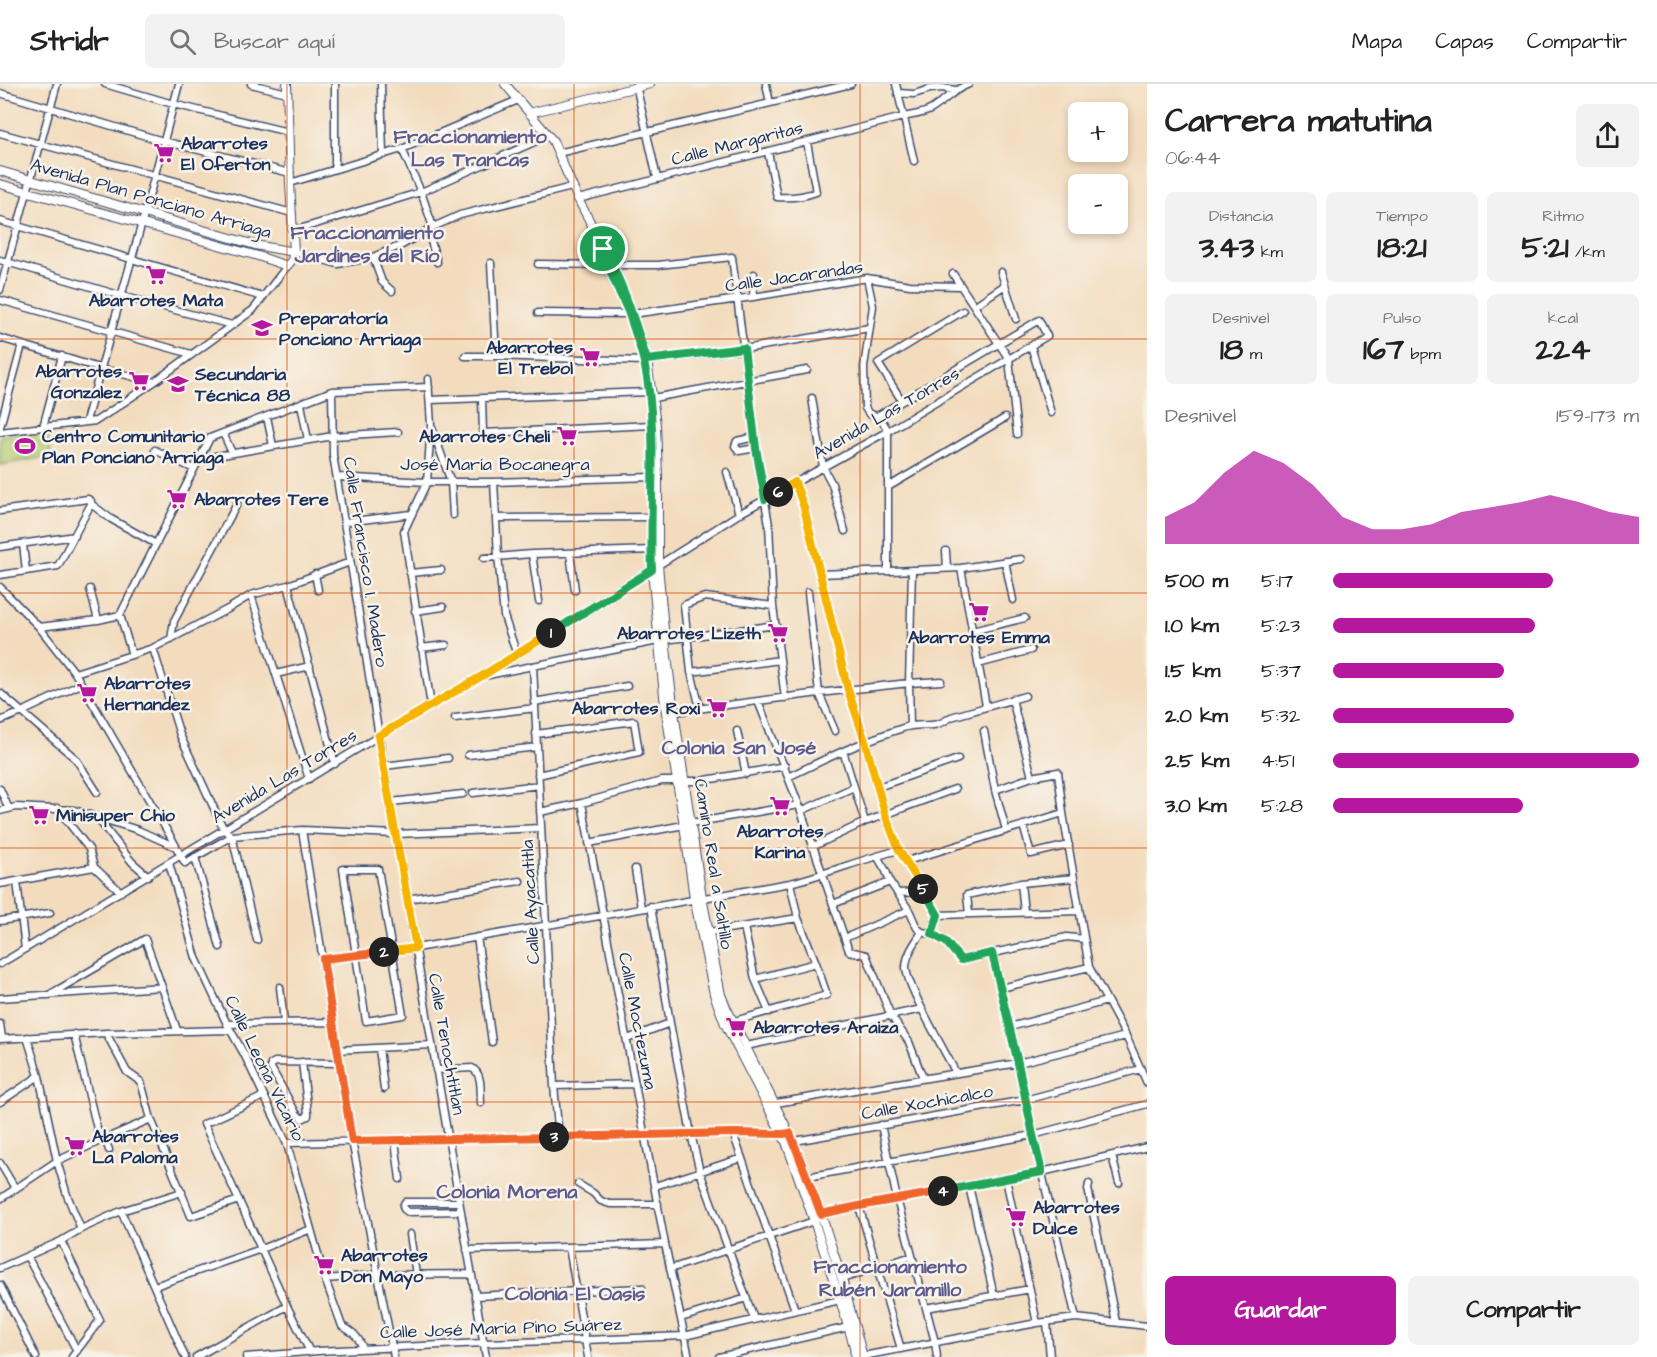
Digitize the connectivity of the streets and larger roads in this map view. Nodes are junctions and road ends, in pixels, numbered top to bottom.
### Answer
1 (57, 84) edge
2 (105, 84) edge
3 (179, 84) edge
4 (251, 84) edge
5 (335, 84) edge
6 (381, 84) edge
7 (505, 84) edge
8 (650, 84) edge
9 (766, 84) edge
10 (851, 84) edge
11 (896, 84) edge
12 (969, 84) edge
13 (636, 86) edge
14 (287, 88) edge
15 (955, 90) junction
16 (0, 93) edge
17 (898, 93) junction
18 (519, 100) junction
19 (770, 103) junction
20 (173, 104) junction
21 (50, 107) junction
22 (529, 113) junction
23 (903, 117) junction
24 (288, 132) junction
25 (646, 132) junction
26 (0, 133) edge
27 (548, 136) junction
28 (163, 141) junction
29 (807, 142) junction
30 (39, 144) junction
31 (402, 149) junction
32 (768, 152) junction
33 (558, 153) junction
34 (383, 155) junction
35 (914, 160) dead end
36 (335, 169) junction
37 (0, 171) edge
38 (290, 173) junction
39 (153, 176) junction
40 (657, 178) junction
41 (30, 179) junction
42 (290, 183) junction
43 (0, 184) edge
44 (572, 187) junction
45 (26, 192) junction
46 (421, 192) junction
47 (578, 199) junction
48 (145, 212) junction
49 (292, 213) junction
50 (0, 221) edge
51 (141, 224) junction
52 (18, 226) junction
53 (433, 226) junction
54 (293, 231) junction
55 (426, 231) junction
56 (255, 245) junction
57 (294, 252) junction
58 (258, 256) junction
59 (373, 257) junction
60 (0, 260) edge
61 (132, 260) junction
62 (8, 262) junction
63 (436, 262) dead end
64 (491, 263) dead end
65 (538, 264) dead end
66 (610, 265) junction
67 (287, 266) junction
68 (1001, 272) dead end
69 (754, 274) dead end
70 (953, 274) dead end
71 (867, 278) junction
72 (1005, 285) junction
73 (961, 286) junction
74 (0, 290) edge
75 (392, 291) dead end
76 (122, 296) junction
77 (263, 297) junction
78 (753, 297) junction
79 (738, 299) junction
80 (0, 300) edge
81 (974, 306) junction
82 (963, 311) dead end
83 (538, 313) dead end
84 (630, 314) junction
85 (1016, 319) dead end
86 (232, 325) junction
87 (869, 328) junction
88 (110, 331) junction
89 (0, 338) edge
90 (22, 345) junction
91 (1000, 345) junction
92 (1030, 346) junction
93 (744, 348) junction
94 (191, 354) junction
95 (62, 356) junction
96 (465, 356) dead end
97 (496, 356) junction
98 (1009, 359) junction
99 (645, 361) junction
100 (99, 368) junction
101 (807, 370) dead end
102 (428, 379) dead end
103 (748, 380) junction
104 (154, 382) junction
105 (429, 387) junction
106 (332, 392) junction
107 (651, 395) junction
108 (812, 398) dead end
109 (482, 399) junction
110 (430, 400) junction
111 (902, 401) junction
112 (301, 404) junction
113 (1051, 413) dead end
114 (877, 416) junction
115 (267, 417) junction
116 (1005, 418) dead end
117 (86, 421) junction
118 (431, 424) junction
119 (652, 425) junction
120 (0, 427) edge
121 (43, 427) junction
122 (888, 431) junction
123 (0, 432) edge
124 (398, 432) dead end
125 (223, 433) junction
126 (1017, 434) dead end
127 (333, 436) junction
128 (755, 437) junction
129 (308, 440) junction
130 (273, 446) junction
131 (756, 448) junction
132 (155, 450) dead end
133 (232, 453) junction
134 (199, 459) junction
135 (823, 467) junction
136 (194, 469) junction
137 (727, 472) dead end
138 (336, 477) junction
139 (653, 477) junction
140 (427, 482) junction
141 (451, 482) junction
142 (494, 482) junction
143 (795, 482) junction
144 (888, 487) junction
145 (765, 499) junction
146 (92, 504) junction
147 (237, 504) dead end
148 (0, 511) edge
149 (412, 514) junction
150 (739, 514) junction
151 (453, 515) dead end
152 (652, 517) junction
153 (496, 518) junction
154 (344, 522) junction
155 (845, 531) dead end
156 (75, 536) junction
157 (23, 544) junction
158 (156, 544) junction
159 (0, 547) edge
160 (655, 550) junction
161 (946, 551) dead end
162 (532, 554) junction
163 (570, 554) junction
164 (498, 556) junction
165 (484, 558) dead end
166 (1020, 558) dead end
167 (1005, 561) junction
168 (350, 562) junction
169 (655, 567) junction
170 (947, 568) junction
171 (961, 568) junction
172 (441, 570) dead end
173 (912, 570) junction
174 (26, 571) junction
175 (888, 571) junction
176 (410, 573) junction
177 (315, 574) junction
178 (821, 574) junction
179 (0, 575) edge
180 (288, 585) junction
181 (0, 587) edge
182 (90, 589) dead end
183 (318, 590) dead end
184 (575, 590) dead end
185 (808, 592) dead end
186 (251, 595) junction
187 (1013, 600) dead end
188 (539, 601) dead end
189 (773, 606) junction
190 (443, 608) dead end
191 (415, 611) junction
192 (120, 615) junction
193 (1025, 618) dead end
194 (98, 620) junction
195 (776, 625) junction
196 (39, 627) junction
197 (972, 630) junction
198 (687, 637) junction
199 (171, 639) junction
200 (662, 640) junction
201 (446, 645) dead end
202 (153, 648) junction
203 (421, 648) junction
204 (1031, 650) dead end
205 (132, 655) junction
206 (517, 655) junction
207 (780, 660) junction
208 (978, 664) junction
209 (310, 666) junction
210 (533, 666) junction
211 (691, 672) junction
212 (75, 673) junction
213 (276, 674) junction
214 (482, 676) junction
215 (940, 681) dead end
216 (909, 682) junction
217 (81, 684) junction
218 (627, 686) dead end
219 (848, 690) junction
220 (0, 693) edge
221 (819, 693) junction
222 (1025, 696) dead end
223 (785, 698) junction
224 (1012, 699) junction
225 (758, 701) junction
226 (535, 705) junction
227 (431, 706) junction
228 (986, 706) junction
229 (700, 708) junction
230 (674, 711) junction
231 (22, 712) junction
232 (455, 718) dead end
233 (0, 721) edge
234 (910, 726) junction
235 (737, 731) dead end
236 (835, 731) dead end
237 (984, 731) dead end
238 (536, 734) junction
239 (378, 736) junction
240 (865, 741) junction
241 (537, 747) junction
242 (843, 751) junction
243 (468, 755) dead end
244 (448, 758) dead end
245 (958, 759) dead end
246 (335, 764) junction
247 (384, 766) junction
248 (785, 766) junction
249 (746, 774) junction
250 (538, 775) junction
251 (788, 777) junction
252 (1032, 777) junction
253 (309, 779) junction
254 (681, 780) junction
255 (539, 785) junction
256 (854, 787) junction
257 (878, 788) junction
258 (0, 789) edge
259 (955, 789) dead end
260 (995, 790) junction
261 (97, 792) dead end
262 (473, 792) dead end
263 (463, 794) dead end
264 (391, 802) junction
265 (582, 803) junction
266 (57, 808) junction
267 (800, 808) junction
268 (9, 809) junction
269 (0, 811) edge
270 (540, 812) junction
271 (1063, 813) junction
272 (885, 814) junction
273 (101, 819) junction
274 (865, 822) junction
275 (688, 824) junction
276 (1023, 825) junction
277 (541, 828) junction
278 (224, 830) junction
279 (302, 830) junction
280 (1006, 830) junction
281 (396, 834) junction
282 (232, 836) junction
283 (590, 843) junction
284 (1068, 845) junction
285 (177, 847) junction
286 (813, 847) junction
287 (899, 850) junction
288 (181, 856) junction
289 (877, 856) junction
290 (195, 857) junction
291 (908, 861) junction
292 (170, 862) junction
293 (185, 863) junction
294 (94, 867) junction
295 (635, 868) dead end
296 (172, 870) junction
297 (822, 875) junction
298 (147, 876) junction
299 (1074, 878) junction
300 (17, 881) junction
301 (520, 881) dead end
302 (890, 882) junction
303 (790, 883) junction
304 (1021, 883) junction
305 (0, 884) edge
306 (121, 892) junction
307 (925, 892) junction
308 (897, 893) junction
309 (698, 898) junction
310 (407, 899) junction
311 (833, 904) junction
312 (651, 906) junction
313 (640, 908) junction
314 (909, 910) junction
315 (1079, 911) junction
316 (1024, 912) junction
317 (50, 913) dead end
318 (603, 914) junction
319 (969, 914) junction
320 (938, 915) junction
321 (22, 917) junction
322 (798, 918) junction
323 (0, 921) edge
324 (546, 924) junction
325 (744, 927) junction
326 (709, 932) junction
327 (922, 932) junction
328 (932, 934) junction
329 (477, 937) junction
330 (845, 938) junction
331 (1084, 939) junction
332 (257, 940) dead end
333 (220, 947) dead end
334 (416, 948) junction
335 (26, 949) junction
336 (393, 951) junction
337 (992, 953) junction
338 (355, 955) junction
339 (323, 959) junction
340 (816, 963) junction
341 (0, 964) edge
342 (1089, 967) junction
343 (755, 979) junction
344 (162, 987) junction
345 (280, 987) dead end
346 (1001, 988) junction
347 (49, 995) junction
348 (0, 998) edge
349 (1107, 1001) junction
350 (922, 1009) junction
351 (769, 1012) junction
352 (891, 1016) junction
353 (284, 1022) junction
354 (333, 1022) junction
355 (670, 1023) junction
356 (729, 1023) junction
357 (0, 1024) edge
358 (228, 1027) junction
359 (1010, 1027) junction
360 (177, 1030) junction
361 (106, 1033) junction
362 (74, 1034) junction
363 (1126, 1036) junction
364 (27, 1037) junction
365 (1, 1039) edge
366 (627, 1040) junction
367 (492, 1042) dead end
368 (432, 1045) junction
369 (746, 1046) junction
370 (379, 1048) junction
371 (337, 1050) junction
372 (302, 1062) junction
373 (339, 1063) junction
374 (1018, 1063) junction
375 (1141, 1069) junction
376 (436, 1070) junction
377 (956, 1073) junction
378 (39, 1076) junction
379 (923, 1078) junction
380 (1147, 1083) edge
381 (635, 1084) junction
382 (554, 1086) junction
383 (384, 1089) dead end
384 (264, 1096) junction
385 (1025, 1100) junction
386 (0, 1102) edge
387 (481, 1103) dead end
388 (771, 1104) junction
389 (1147, 1104) edge
390 (151, 1119) junction
391 (881, 1125) junction
392 (733, 1133) junction
393 (691, 1134) junction
394 (645, 1135) junction
395 (1033, 1135) junction
396 (559, 1137) junction
397 (788, 1137) junction
398 (103, 1140) junction
399 (448, 1140) junction
400 (352, 1141) junction
401 (395, 1141) junction
402 (286, 1143) junction
403 (1147, 1147) edge
404 (109, 1150) dead end
405 (1112, 1156) junction
406 (742, 1158) junction
407 (57, 1161) junction
408 (888, 1161) junction
409 (0, 1163) edge
410 (700, 1172) junction
411 (1042, 1172) junction
412 (807, 1177) junction
413 (400, 1179) dead end
414 (1006, 1179) junction
415 (1119, 1183) dead end
416 (578, 1184) dead end
417 (1089, 1184) dead end
418 (654, 1186) junction
419 (969, 1186) junction
420 (15, 1188) junction
421 (182, 1192) junction
422 (0, 1199) edge
423 (897, 1199) junction
424 (239, 1200) junction
425 (459, 1202) junction
426 (658, 1204) junction
427 (859, 1206) junction
428 (121, 1211) junction
429 (461, 1211) junction
430 (821, 1214) junction
431 (814, 1221) junction
432 (81, 1229) junction
433 (312, 1229) junction
434 (410, 1234) dead end
435 (769, 1236) junction
436 (61, 1241) junction
437 (666, 1244) junction
438 (569, 1247) junction
439 (261, 1249) junction
440 (729, 1249) junction
441 (467, 1250) junction
442 (27, 1256) junction
443 (912, 1256) junction
444 (878, 1267) junction
445 (0, 1268) edge
446 (670, 1269) junction
447 (377, 1275) junction
448 (416, 1275) junction
449 (471, 1275) junction
450 (324, 1279) junction
451 (842, 1279) junction
452 (0, 1285) edge
453 (155, 1286) junction
454 (642, 1288) dead end
455 (1030, 1289) junction
456 (577, 1292) junction
457 (475, 1296) junction
458 (994, 1296) junction
459 (747, 1298) junction
460 (840, 1300) junction
461 (287, 1306) junction
462 (926, 1308) junction
463 (795, 1310) junction
464 (681, 1318) junction
465 (1076, 1318) junction
466 (754, 1319) junction
467 (1047, 1322) junction
468 (1116, 1322) junction
469 (1038, 1323) junction
470 (852, 1326) junction
471 (1147, 1326) edge
472 (684, 1336) junction
473 (585, 1340) junction
474 (935, 1342) junction
475 (483, 1343) junction
476 (392, 1347) junction
477 (363, 1349) junction
478 (901, 1349) junction
479 (310, 1352) junction
480 (74, 1354) edge
481 (319, 1354) edge
482 (36, 1357) edge
483 (185, 1357) edge
484 (198, 1357) edge
485 (246, 1357) edge
486 (394, 1357) edge
487 (486, 1357) edge
488 (588, 1357) edge
489 (689, 1357) edge
490 (719, 1357) edge
491 (855, 1357) edge
492 (863, 1357) edge
493 (937, 1357) edge
494 (1050, 1357) edge

1 - 21 street
2 - 20 street
3 - 20 street
4 - 14 street
5 - 36 street
6 - 34 street
7 - 18 street, Camino Real a Saltillo
8 - 13 street
9 - 19 street
10 - 19 street
11 - 17 street
12 - 15 street
13 - 22 street
13 - 25 street
14 - 24 street
15 - 17 street
15 - 23 street, Calle Margaritas
16 - 21 street
17 - 23 street
18 - 22 street, Camino Real a Saltillo
18 - 31 street
19 - 25 street
20 - 24 street
20 - 28 street
21 - 28 street
21 - 30 street
22 - 27 street, Camino Real a Saltillo
23 - 29 street, Calle Margaritas
23 - 35 street
24 - 38 street
25 - 33 street
25 - 40 street
26 - 30 street
27 - 33 street, Camino Real a Saltillo
27 - 46 street
28 - 38 street
28 - 39 street
29 - 32 street, Calle Margaritas
29 - 32 street
30 - 39 street
30 - 41 street
31 - 34 street
31 - 46 street
32 - 40 street, Calle Margaritas
33 - 44 street, Camino Real a Saltillo
34 - 36 street
36 - 42 street
37 - 41 street, Avenida Plan Ponciano Arriaga
38 - 42 street
39 - 48 street
39 - 49 street
40 - 47 street, Calle Margaritas
41 - 45 street
41 - 48 street, Avenida Plan Ponciano Arriaga
42 - 49 street
43 - 45 street, Avenida Plan Ponciano Arriaga
44 - 47 street, Camino Real a Saltillo
44 - 53 street
45 - 51 street, Avenida Plan Ponciano Arriaga
45 - 52 street
46 - 53 street
46 - 54 street
47 - 66 street, Camino Real a Saltillo
48 - 51 street
48 - 56 street, Avenida Plan Ponciano Arriaga
49 - 54 street
50 - 52 street
51 - 58 street, Avenida Plan Ponciano Arriaga
51 - 61 street
52 - 61 street
52 - 62 street
53 - 55 street
54 - 57 street
55 - 59 street
55 - 63 street
56 - 57 street, Avenida Plan Ponciano Arriaga
56 - 58 street
57 - 59 street
57 - 67 street
58 - 67 street, Avenida Plan Ponciano Arriaga
59 - 75 street
60 - 62 street
61 - 76 street
61 - 77 street
62 - 74 street
62 - 76 street
64 - 97 street
65 - 66 street
66 - 79 street
66 - 84 street, Camino Real a Saltillo
67 - 77 street
68 - 72 street
69 - 78 street
70 - 73 street
71 - 73 street, Calle Jacarandas
71 - 78 street, Calle Jacarandas
71 - 87 street
72 - 81 street
72 - 85 street
73 - 81 street
76 - 86 street
76 - 88 street
77 - 86 street
78 - 79 street, Calle Jacarandas
79 - 84 street, Calle Jacarandas
79 - 93 street
80 - 88 street
81 - 91 street
82 - 111 street
83 - 84 street, Calle Jacarandas
84 - 99 street, Camino Real a Saltillo
86 - 94 street
87 - 93 street
87 - 114 street
88 - 94 street
88 - 100 street
89 - 90 street
90 - 95 street
90 - 120 street
91 - 92 street, Avenida Las Torres
91 - 98 street
91 - 111 street, Avenida Las Torres
92 - 98 street, Avenida Las Torres
92 - 113 street
93 - 99 street
93 - 103 street
94 - 104 street
95 - 100 street
95 - 121 street
96 - 97 street
97 - 99 street
98 - 122 street, Avenida Las Torres
98 - 126 street
99 - 107 street, Camino Real a Saltillo
100 - 104 street
100 - 117 street
101 - 103 street
102 - 105 street
103 - 107 street
103 - 128 street
104 - 117 street
105 - 106 street
105 - 110 street
106 - 112 street
106 - 127 street, Calle Francisco I. Madero
107 - 109 street
107 - 119 street, Camino Real a Saltillo
107 - 160 street, Camino Real a Saltillo
108 - 135 street
109 - 110 street
109 - 119 street
110 - 118 street
111 - 114 street, Avenida Las Torres
112 - 115 street
112 - 129 street
114 - 122 street
115 - 125 street
115 - 130 street
116 - 144 street
117 - 121 street
118 - 140 street
118 - 141 street
119 - 139 street, Camino Real a Saltillo
121 - 123 street
122 - 135 street, Avenida Las Torres
122 - 144 street
124 - 127 street
125 - 133 street
125 - 134 street
127 - 129 street
127 - 138 street, Calle Francisco I. Madero
128 - 131 street
128 - 131 street
129 - 130 street
130 - 133 street
131 - 145 street
132 - 136 street
133 - 134 street
134 - 136 street
135 - 143 street, Avenida Las Torres
135 - 155 street
136 - 158 street
137 - 150 street
138 - 140 street, José María Bocanegra
138 - 154 street, Calle Francisco I. Madero
139 - 142 street, José María Bocanegra
139 - 152 street, Camino Real a Saltillo
140 - 141 street, José María Bocanegra
140 - 149 street
141 - 142 street, José María Bocanegra
141 - 151 street
142 - 153 street
143 - 145 street, Avenida Las Torres
143 - 178 street
144 - 175 street
145 - 150 street, Avenida Las Torres
145 - 189 street
146 - 148 street
146 - 156 street
146 - 158 street
147 - 199 street
149 - 154 street
149 - 176 street
150 - 169 street, Avenida Las Torres
152 - 153 street
152 - 160 street, Camino Real a Saltillo
153 - 164 street
154 - 168 street, Calle Francisco I. Madero
156 - 157 street
156 - 174 street
157 - 159 street
157 - 174 street
158 - 192 street
160 - 163 street
160 - 169 street, Camino Real a Saltillo
161 - 170 street
162 - 163 street
162 - 164 street
162 - 188 street
163 - 184 street
164 - 165 street
164 - 206 street
166 - 167 street
167 - 171 street
167 - 187 street
168 - 177 street
168 - 239 street, Calle Francisco I. Madero
169 - 200 street, Camino Real a Saltillo
169 - 206 street, Avenida Las Torres
170 - 171 street
170 - 173 street
171 - 197 street
172 - 176 street
173 - 175 street
173 - 216 street
174 - 179 street
175 - 178 street
176 - 191 street
177 - 180 street
177 - 183 street
178 - 219 street
180 - 186 street
180 - 209 street
181 - 196 street
182 - 194 street
185 - 221 street
186 - 199 street
186 - 213 street
189 - 195 street
189 - 198 street
190 - 191 street
191 - 203 street
192 - 194 street
192 - 205 street
193 - 197 street
194 - 196 street
195 - 198 street
195 - 207 street
196 - 212 street
197 - 208 street
198 - 200 street
198 - 211 street
199 - 202 street
200 - 210 street
200 - 230 street, Camino Real a Saltillo
200 - 254 street, Camino Real a Saltillo
201 - 203 street
202 - 205 street
202 - 278 street
203 - 227 street
204 - 208 street
205 - 212 street
206 - 214 street, Avenida Las Torres
207 - 211 street
207 - 223 street
208 - 228 street
209 - 213 street
209 - 246 street
210 - 214 street
210 - 226 street, Calle Ayacatitla
211 - 229 street
212 - 217 street
213 - 253 street
214 - 227 street, Avenida Las Torres
215 - 216 street
216 - 219 street
216 - 234 street
217 - 231 street
217 - 285 street
218 - 226 street
219 - 221 street
219 - 240 street
220 - 231 street
221 - 223 street
221 - 236 street
222 - 224 street
223 - 225 street
224 - 228 street
224 - 252 street
225 - 229 street
225 - 248 street
226 - 232 street
226 - 238 street, Calle Ayacatitla
227 - 239 street, Avenida Las Torres
228 - 234 street
229 - 230 street
230 - 254 street, Camino Real a Saltillo
231 - 233 street
231 - 261 street
234 - 240 street
235 - 249 street
237 - 260 street
238 - 241 street, Calle Ayacatitla
238 - 250 street
239 - 246 street, Avenida Las Torres
239 - 247 street, Calle Tenochtitlan
240 - 242 street
240 - 257 street
241 - 243 street
241 - 250 street, Calle Ayacatitla
242 - 251 street
242 - 256 street
244 - 247 street
245 - 257 street
246 - 253 street, Avenida Las Torres
247 - 264 street, Calle Tenochtitlan
248 - 249 street
248 - 251 street
249 - 254 street
250 - 255 street, Calle Ayacatitla
251 - 267 street
252 - 260 street
252 - 271 street
253 - 278 street, Avenida Las Torres
254 - 265 street
254 - 275 street, Camino Real a Saltillo
255 - 262 street
255 - 270 street, Calle Ayacatitla
256 - 267 street
256 - 274 street
257 - 272 street
258 - 268 street
259 - 272 street
260 - 280 street
263 - 264 street
264 - 281 street, Calle Tenochtitlan
265 - 270 street
265 - 283 street, Calle Moctezuma
266 - 268 street
266 - 273 street
266 - 294 street
267 - 275 street
267 - 286 street
268 - 269 street
270 - 277 street, Calle Ayacatitla
271 - 276 street
271 - 284 street
272 - 274 street
272 - 287 street
273 - 285 street
273 - 298 street
274 - 286 street
275 - 283 street
275 - 309 street, Camino Real a Saltillo
276 - 280 street
276 - 284 street
277 - 281 street
277 - 324 street, Calle Ayacatitla
278 - 282 street
278 - 288 street, Avenida Las Torres
279 - 281 street
279 - 282 street
279 - 339 street
280 - 291 street
281 - 310 street, Calle Tenochtitlan
282 - 290 street
282 - 332 street
283 - 318 street, Calle Moctezuma
284 - 299 street
285 - 288 street
286 - 297 street
287 - 289 street
287 - 291 street
288 - 292 street, Avenida Las Torres
288 - 293 street
289 - 297 street
289 - 302 street
290 - 293 street
290 - 333 street
291 - 307 street
292 - 296 street, Calle Leona Vicario
292 - 298 street, Avenida Las Torres
293 - 296 street
294 - 300 street
294 - 306 street
295 - 313 street
296 - 358 street, Calle Leona Vicario
297 - 303 street
297 - 311 street
298 - 306 street, Avenida Las Torres
299 - 304 street
299 - 315 street
300 - 305 street
300 - 321 street
301 - 310 street
302 - 308 street
302 - 311 street
303 - 309 street
303 - 322 street
304 - 316 street
304 - 319 street
306 - 335 street, Avenida Las Torres
307 - 308 street
307 - 320 street
308 - 314 street
309 - 312 street
309 - 326 street, Camino Real a Saltillo
309 - 356 street, Camino Real a Saltillo
310 - 334 street, Calle Tenochtitlan
311 - 330 street
312 - 313 street
312 - 355 street
313 - 318 street
314 - 327 street
314 - 330 street
315 - 316 street
315 - 331 street
316 - 319 street
317 - 321 street
318 - 324 street
318 - 366 street, Calle Moctezuma
319 - 320 street
320 - 328 street
321 - 323 street
321 - 335 street
322 - 325 street
322 - 340 street
324 - 329 street
324 - 382 street, Calle Ayacatitla
325 - 326 street
325 - 343 street
326 - 356 street, Camino Real a Saltillo
327 - 328 street
327 - 350 street
328 - 337 street
329 - 334 street
329 - 367 street
330 - 352 street
331 - 337 street
331 - 342 street
334 - 336 street
334 - 368 street, Calle Tenochtitlan
335 - 341 street, Avenida Las Torres
336 - 338 street
336 - 338 street
336 - 338 street
337 - 346 street
338 - 339 street
339 - 354 street
340 - 343 street
340 - 351 street
342 - 346 street
342 - 349 street
343 - 351 street
344 - 347 street
344 - 347 street
344 - 360 street
345 - 353 street
346 - 359 street
347 - 348 street
349 - 359 street
349 - 363 street
350 - 352 street
350 - 377 street
351 - 356 street
352 - 369 street
352 - 379 street
353 - 354 street
353 - 358 street
354 - 371 street
355 - 366 street
355 - 393 street
356 - 369 street, Camino Real a Saltillo
356 - 388 street, Camino Real a Saltillo
357 - 365 street
358 - 360 street
358 - 384 street, Calle Leona Vicario
359 - 374 street
360 - 361 street
361 - 362 street
361 - 390 street
362 - 364 street
362 - 398 street
363 - 374 street
363 - 375 street
364 - 365 street
364 - 378 street
366 - 381 street, Calle Moctezuma
368 - 370 street
368 - 376 street, Calle Tenochtitlan
369 - 388 street, Camino Real a Saltillo
370 - 371 street
370 - 383 street
371 - 373 street
372 - 372 street
372 - 373 street
373 - 400 street
374 - 377 street
374 - 385 street
375 - 380 street
375 - 385 street, Calle Xochicalco
376 - 387 street
376 - 399 street, Calle Tenochtitlan
377 - 379 street
378 - 386 street
378 - 407 street
379 - 388 street
381 - 382 street
381 - 394 street, Calle Moctezuma
382 - 396 street, Calle Ayacatitla
384 - 402 street, Calle Leona Vicario
384 - 424 street
385 - 391 street, Calle Xochicalco
385 - 395 street
388 - 397 street, Camino Real a Saltillo
389 - 395 street
390 - 398 street
390 - 421 street
391 - 397 street, Calle Xochicalco
391 - 408 street
392 - 393 street, Calle Xochicalco
392 - 397 street, Calle Xochicalco
392 - 406 street
393 - 394 street, Calle Xochicalco
393 - 410 street
394 - 396 street, Calle Xochicalco
394 - 418 street, Calle Moctezuma
395 - 408 street
395 - 411 street
396 - 399 street, Calle Xochicalco
397 - 412 street, Camino Real a Saltillo
397 - 431 street, Camino Real a Saltillo
398 - 404 street
398 - 407 street
399 - 401 street, Calle Xochicalco
399 - 425 street, Calle Tenochtitlan
400 - 401 street, Calle Xochicalco
400 - 402 street, Calle Xochicalco
400 - 447 street
401 - 413 street
402 - 433 street, Calle Leona Vicario
403 - 405 street
405 - 411 street
405 - 415 street
406 - 410 street
406 - 435 street
407 - 420 street
407 - 432 street
408 - 412 street
408 - 423 street
409 - 420 street
410 - 418 street
410 - 440 street
411 - 414 street
411 - 465 street
412 - 430 street, Camino Real a Saltillo
414 - 419 street
414 - 455 street
416 - 426 street
417 - 468 street
418 - 426 street, Calle Moctezuma
419 - 423 street
419 - 458 street
420 - 422 street
421 - 424 street
421 - 428 street
423 - 427 street
423 - 443 street
424 - 439 street
425 - 429 street, Calle Tenochtitlan
425 - 429 street
426 - 437 street, Calle Moctezuma
427 - 430 street
427 - 444 street
428 - 432 street
428 - 453 street
429 - 441 street, Calle Tenochtitlan
430 - 431 street
430 - 451 street, Camino Real a Saltillo
431 - 435 street
431 - 460 street, Camino Real a Saltillo
432 - 436 street
433 - 439 street
433 - 450 street, Calle Leona Vicario
434 - 448 street
435 - 440 street
435 - 463 street
436 - 442 street
436 - 480 street
437 - 438 street
437 - 446 street, Calle Moctezuma
438 - 441 street
438 - 456 street
439 - 453 street
439 - 461 street
440 - 446 street
440 - 459 street
441 - 449 street, Calle Tenochtitlan
442 - 445 street
442 - 480 street
443 - 444 street
443 - 462 street
444 - 451 street
444 - 478 street
446 - 464 street, Calle Moctezuma
447 - 448 street
447 - 450 street
447 - 476 street
448 - 449 street
449 - 457 street, Calle Tenochtitlan
450 - 477 street, Calle Leona Vicario
451 - 470 street, Camino Real a Saltillo
452 - 482 street
453 - 483 street
454 - 456 street
455 - 458 street
455 - 469 street
456 - 457 street
456 - 473 street
457 - 475 street, Calle Tenochtitlan
458 - 462 street
459 - 464 street
459 - 466 street
460 - 463 street, Calle José María Pino Suárez
460 - 470 street, Camino Real a Saltillo
461 - 479 street
461 - 484 street
462 - 474 street
463 - 466 street, Calle José María Pino Suárez
464 - 472 street, Calle Moctezuma
465 - 467 street
465 - 468 street
466 - 472 street, Calle José María Pino Suárez
467 - 469 street
467 - 494 street
468 - 471 street
469 - 474 street
470 - 490 street
470 - 491 street, Camino Real a Saltillo
470 - 492 street, Camino Real a Saltillo
472 - 473 street, Calle José María Pino Suárez
472 - 489 street, Calle Moctezuma
473 - 475 street, Calle José María Pino Suárez
473 - 488 street
474 - 478 street
474 - 493 street
475 - 476 street, Calle José María Pino Suárez
475 - 487 street, Calle Tenochtitlan
476 - 477 street, Calle José María Pino Suárez
476 - 486 street
477 - 481 street, Calle José María Pino Suárez
478 - 492 street
479 - 481 street, Calle José María Pino Suárez
479 - 485 street, Calle José María Pino Suárez

